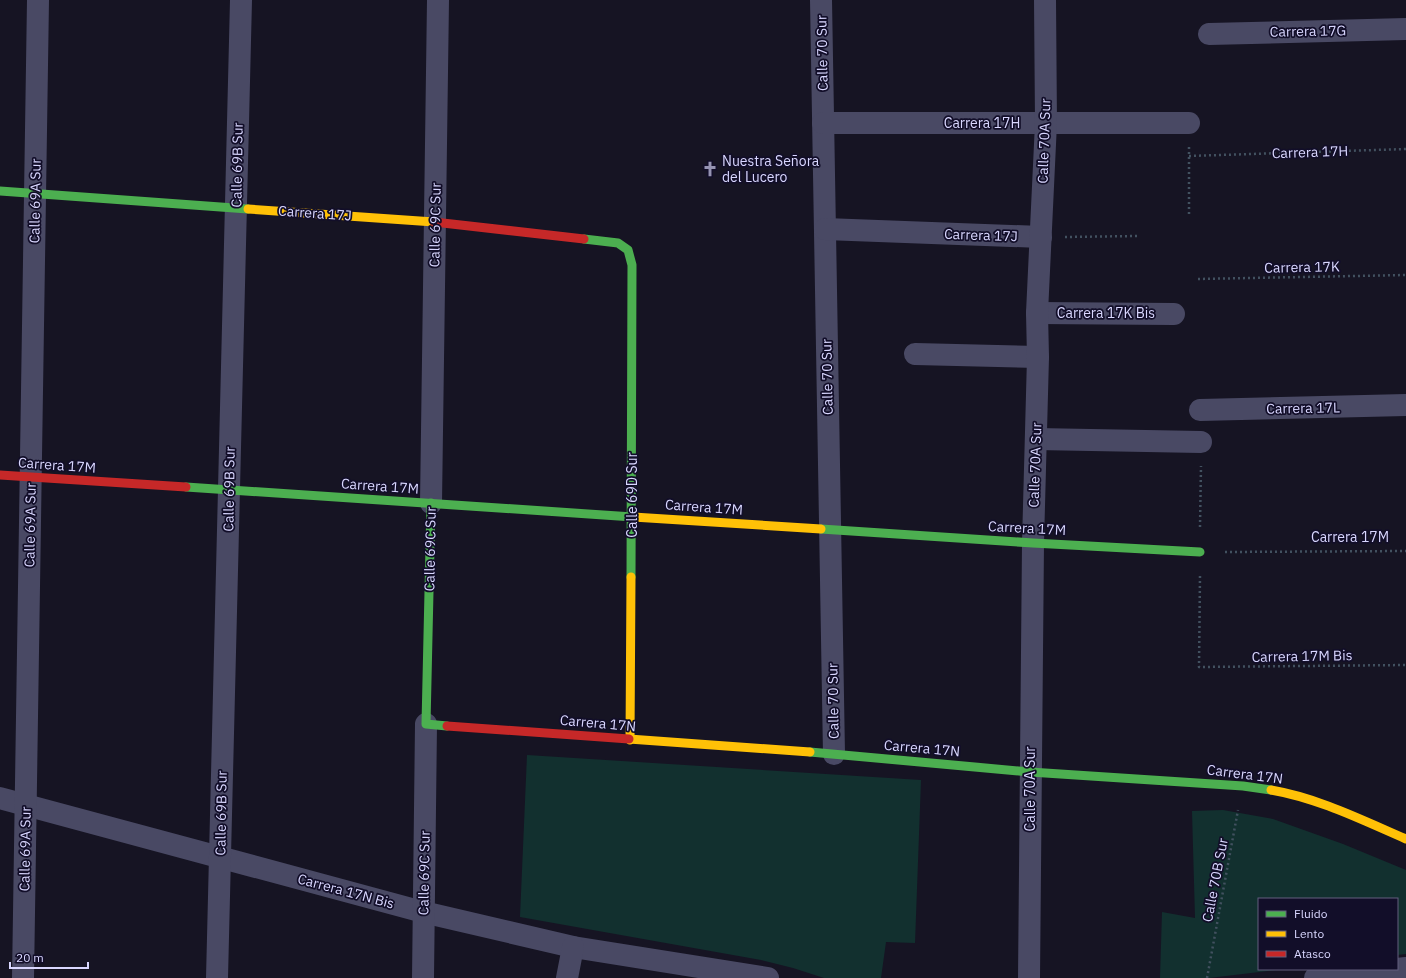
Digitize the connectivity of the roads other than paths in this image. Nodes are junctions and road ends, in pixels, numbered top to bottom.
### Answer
1 (38, 0) edge
2 (241, 0) edge
3 (438, 0) edge
4 (821, 0) edge
5 (1045, 0) edge
6 (1406, 29) edge
7 (1210, 34) dead end
8 (823, 123) junction
9 (1046, 123) junction
10 (1189, 123) road end
11 (0, 191) edge
12 (35, 193) junction
13 (236, 208) junction
14 (435, 222) junction
15 (825, 228) junction
16 (1041, 237) junction
17 (628, 250) joint
18 (1037, 312) junction
19 (1174, 314) dead end
20 (915, 354) dead end
21 (1038, 357) junction
22 (1406, 405) edge
23 (1200, 410) dead end
24 (1036, 439) junction
25 (1201, 442) dead end
26 (0, 475) edge
27 (31, 477) junction
28 (229, 490) junction
29 (431, 503) junction
30 (632, 516) junction
31 (830, 530) junction
32 (1033, 543) junction
33 (1200, 552) road end
34 (426, 724) junction
35 (630, 740) junction
36 (834, 754) junction
37 (1030, 772) junction
38 (0, 798) edge
39 (25, 804) junction
40 (1406, 839) edge
41 (220, 856) junction
42 (423, 912) junction
43 (573, 947) junction
44 (1388, 970) edge
45 (23, 978) edge
46 (217, 978) edge
47 (423, 978) edge
48 (567, 978) edge
49 (768, 978) edge
50 (1029, 978) edge
51 (1315, 978) edge

1 - 12 street, Calle 69A Sur
2 - 13 street, Calle 69B Sur
3 - 14 street, Calle 69C Sur
4 - 8 street, Calle 70 Sur
5 - 9 street, Calle 70A Sur
6 - 7 street, Carrera 17G
8 - 9 street, Carrera 17H
8 - 15 street, Calle 70 Sur
9 - 10 street, Carrera 17H
9 - 16 street, Calle 70A Sur
11 - 12 street, Carrera 17J
12 - 13 street, Carrera 17J
12 - 27 street, Calle 69A Sur
13 - 14 street, Carrera 17J
13 - 28 street, Calle 69B Sur
14 - 17 street, Carrera 17J
14 - 29 street, Calle 69C Sur
15 - 16 street, Carrera 17J
15 - 31 street, Calle 70 Sur
16 - 18 street, Calle 70A Sur
17 - 30 street, Calle 69D Sur
18 - 19 street, Carrera 17K Bis
18 - 21 street, Calle 70A Sur
20 - 21 street
21 - 24 street, Calle 70A Sur
22 - 23 street, Carrera 17L
24 - 25 street
24 - 32 street, Calle 70A Sur
26 - 27 street, Carrera 17M
27 - 28 street, Carrera 17M
27 - 39 street, Calle 69A Sur
28 - 29 street, Carrera 17M
28 - 41 street, Calle 69B Sur
29 - 30 street, Carrera 17M
29 - 34 street, Calle 69C Sur
30 - 31 street, Carrera 17M
30 - 35 street, Calle 69D Sur
31 - 32 street, Carrera 17M
31 - 36 street, Calle 70 Sur
32 - 33 street, Carrera 17M
32 - 37 street, Calle 70A Sur
34 - 35 street, Carrera 17N
34 - 42 street, Calle 69C Sur
35 - 36 street, Carrera 17N
36 - 37 street, Carrera 17N
37 - 40 street, Carrera 17N
37 - 50 street, Calle 70A Sur
38 - 39 street, Carrera 17N Bis
39 - 41 street, Carrera 17N Bis
39 - 45 street, Calle 69A Sur
41 - 42 street, Carrera 17N Bis
41 - 46 street, Calle 69B Sur
42 - 43 street, Carrera 17N Bis
42 - 47 street, Calle 69C Sur
43 - 48 street
43 - 49 street, Carrera 17N Bis
44 - 51 street

